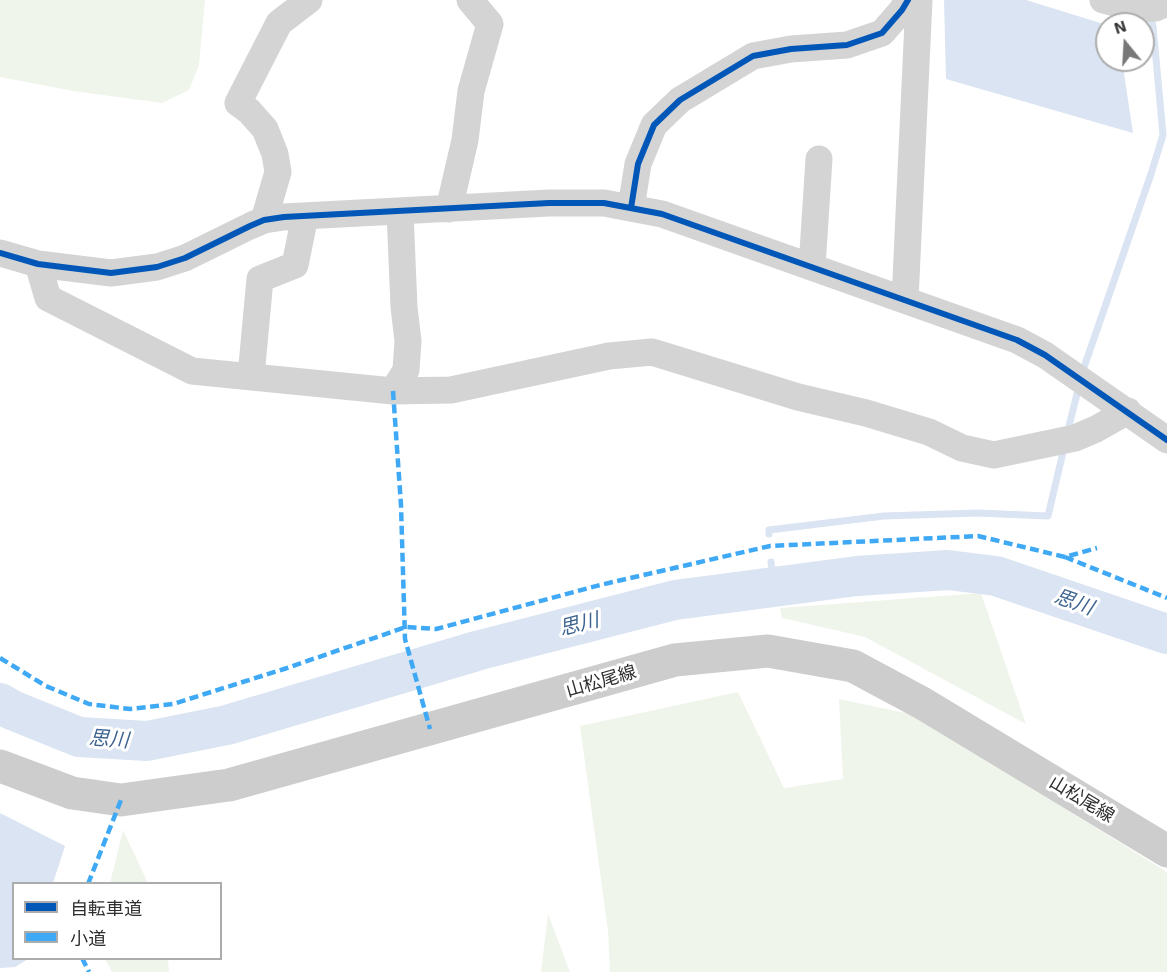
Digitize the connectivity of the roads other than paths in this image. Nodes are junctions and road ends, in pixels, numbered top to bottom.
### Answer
1 (309, 0) edge
2 (470, 0) edge
3 (908, 0) edge
4 (919, 0) edge
5 (1103, 0) edge
6 (1154, 7) edge
7 (819, 159) dead end
8 (631, 208) junction
9 (449, 209) junction
10 (400, 212) junction
11 (304, 216) junction
12 (264, 220) junction
13 (0, 253) edge
14 (38, 264) junction
15 (812, 267) junction
16 (905, 300) junction
17 (251, 376) junction
18 (393, 391) junction
19 (1128, 411) junction
20 (1167, 440) edge
21 (0, 766) edge
22 (1167, 851) edge

1 - 12 street
2 - 9 street
3 - 8 street
4 - 16 street
5 - 6 street
7 - 15 street
8 - 9 street
8 - 15 street
9 - 10 street
10 - 11 street
10 - 18 street
11 - 12 street
11 - 17 street
12 - 14 street
13 - 14 street
14 - 17 street
15 - 16 street
16 - 19 street
17 - 18 street
18 - 19 street
19 - 20 street
21 - 22 main road, 山松尾線

